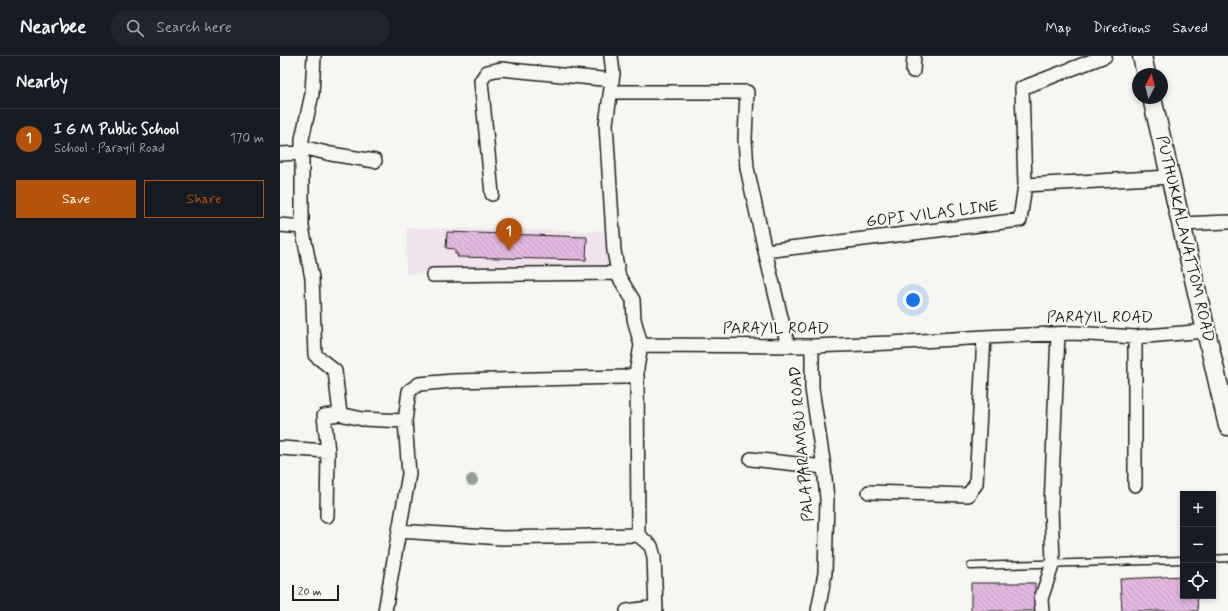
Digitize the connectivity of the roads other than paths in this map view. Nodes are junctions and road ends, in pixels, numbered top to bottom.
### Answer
1 (314, 56) edge
2 (611, 56) edge
3 (914, 56) edge
4 (1105, 56) edge
5 (1142, 56) edge
6 (1145, 68) edge
7 (913, 71) dead end
8 (611, 86) junction
9 (1153, 104) edge
10 (302, 150) junction
11 (280, 154) edge
12 (375, 160) dead end
13 (1170, 177) junction
14 (1025, 185) junction
15 (492, 194) dead end
16 (1228, 222) edge
17 (1181, 224) junction
18 (280, 225) edge
19 (302, 227) junction
20 (765, 251) junction
21 (618, 273) junction
22 (433, 275) dead end
23 (1206, 331) junction
24 (1058, 334) junction
25 (984, 337) junction
26 (1135, 337) junction
27 (641, 345) junction
28 (788, 346) junction
29 (812, 346) junction
30 (637, 367) junction
31 (340, 414) junction
32 (405, 421) junction
33 (1228, 426) edge
34 (280, 448) edge
35 (328, 451) junction
36 (751, 459) dead end
37 (824, 467) junction
38 (1135, 485) dead end
39 (869, 492) dead end
40 (327, 516) dead end
41 (399, 531) junction
42 (638, 535) junction
43 (1228, 558) edge
44 (1216, 559) edge
45 (1180, 560) edge
46 (1053, 563) junction
47 (971, 566) dead end
48 (656, 609) edge
49 (385, 611) edge
50 (627, 611) edge
51 (818, 611) edge
52 (1042, 611) edge

1 - 10 street
2 - 8 street
3 - 7 street
4 - 14 street
5 - 6 street
8 - 15 street
8 - 20 street
8 - 21 street
9 - 13 street, PUTHUKKALAVATTOM ROAD
10 - 11 street
10 - 12 street
10 - 19 street
13 - 14 street
13 - 17 street, PUTHUKKALAVATTOM ROAD
14 - 20 street, GOPI VILAS LINE
16 - 17 street
17 - 23 street, PUTHUKKALAVATTOM ROAD
18 - 19 street
19 - 31 street
20 - 28 street
21 - 22 street
21 - 27 street
23 - 26 street, PARAYIL ROAD
23 - 33 street, PUTHUKKALAVATTOM ROAD
24 - 25 street, PARAYIL ROAD
24 - 26 street, PARAYIL ROAD
24 - 46 street
25 - 29 street, PARAYIL ROAD
25 - 39 street
26 - 38 street
27 - 28 street, PARAYIL ROAD
27 - 30 street
28 - 29 street, PARAYIL ROAD
29 - 37 street, PALAPARAMBU ROAD
30 - 32 street
30 - 42 street
31 - 32 street
31 - 35 street
32 - 41 street
34 - 35 street
35 - 40 street
36 - 37 street
37 - 51 street, PALAPARAMBU ROAD
41 - 42 street
41 - 49 street
42 - 48 street
43 - 44 lane
45 - 46 lane
46 - 47 lane
46 - 52 street
48 - 50 street

